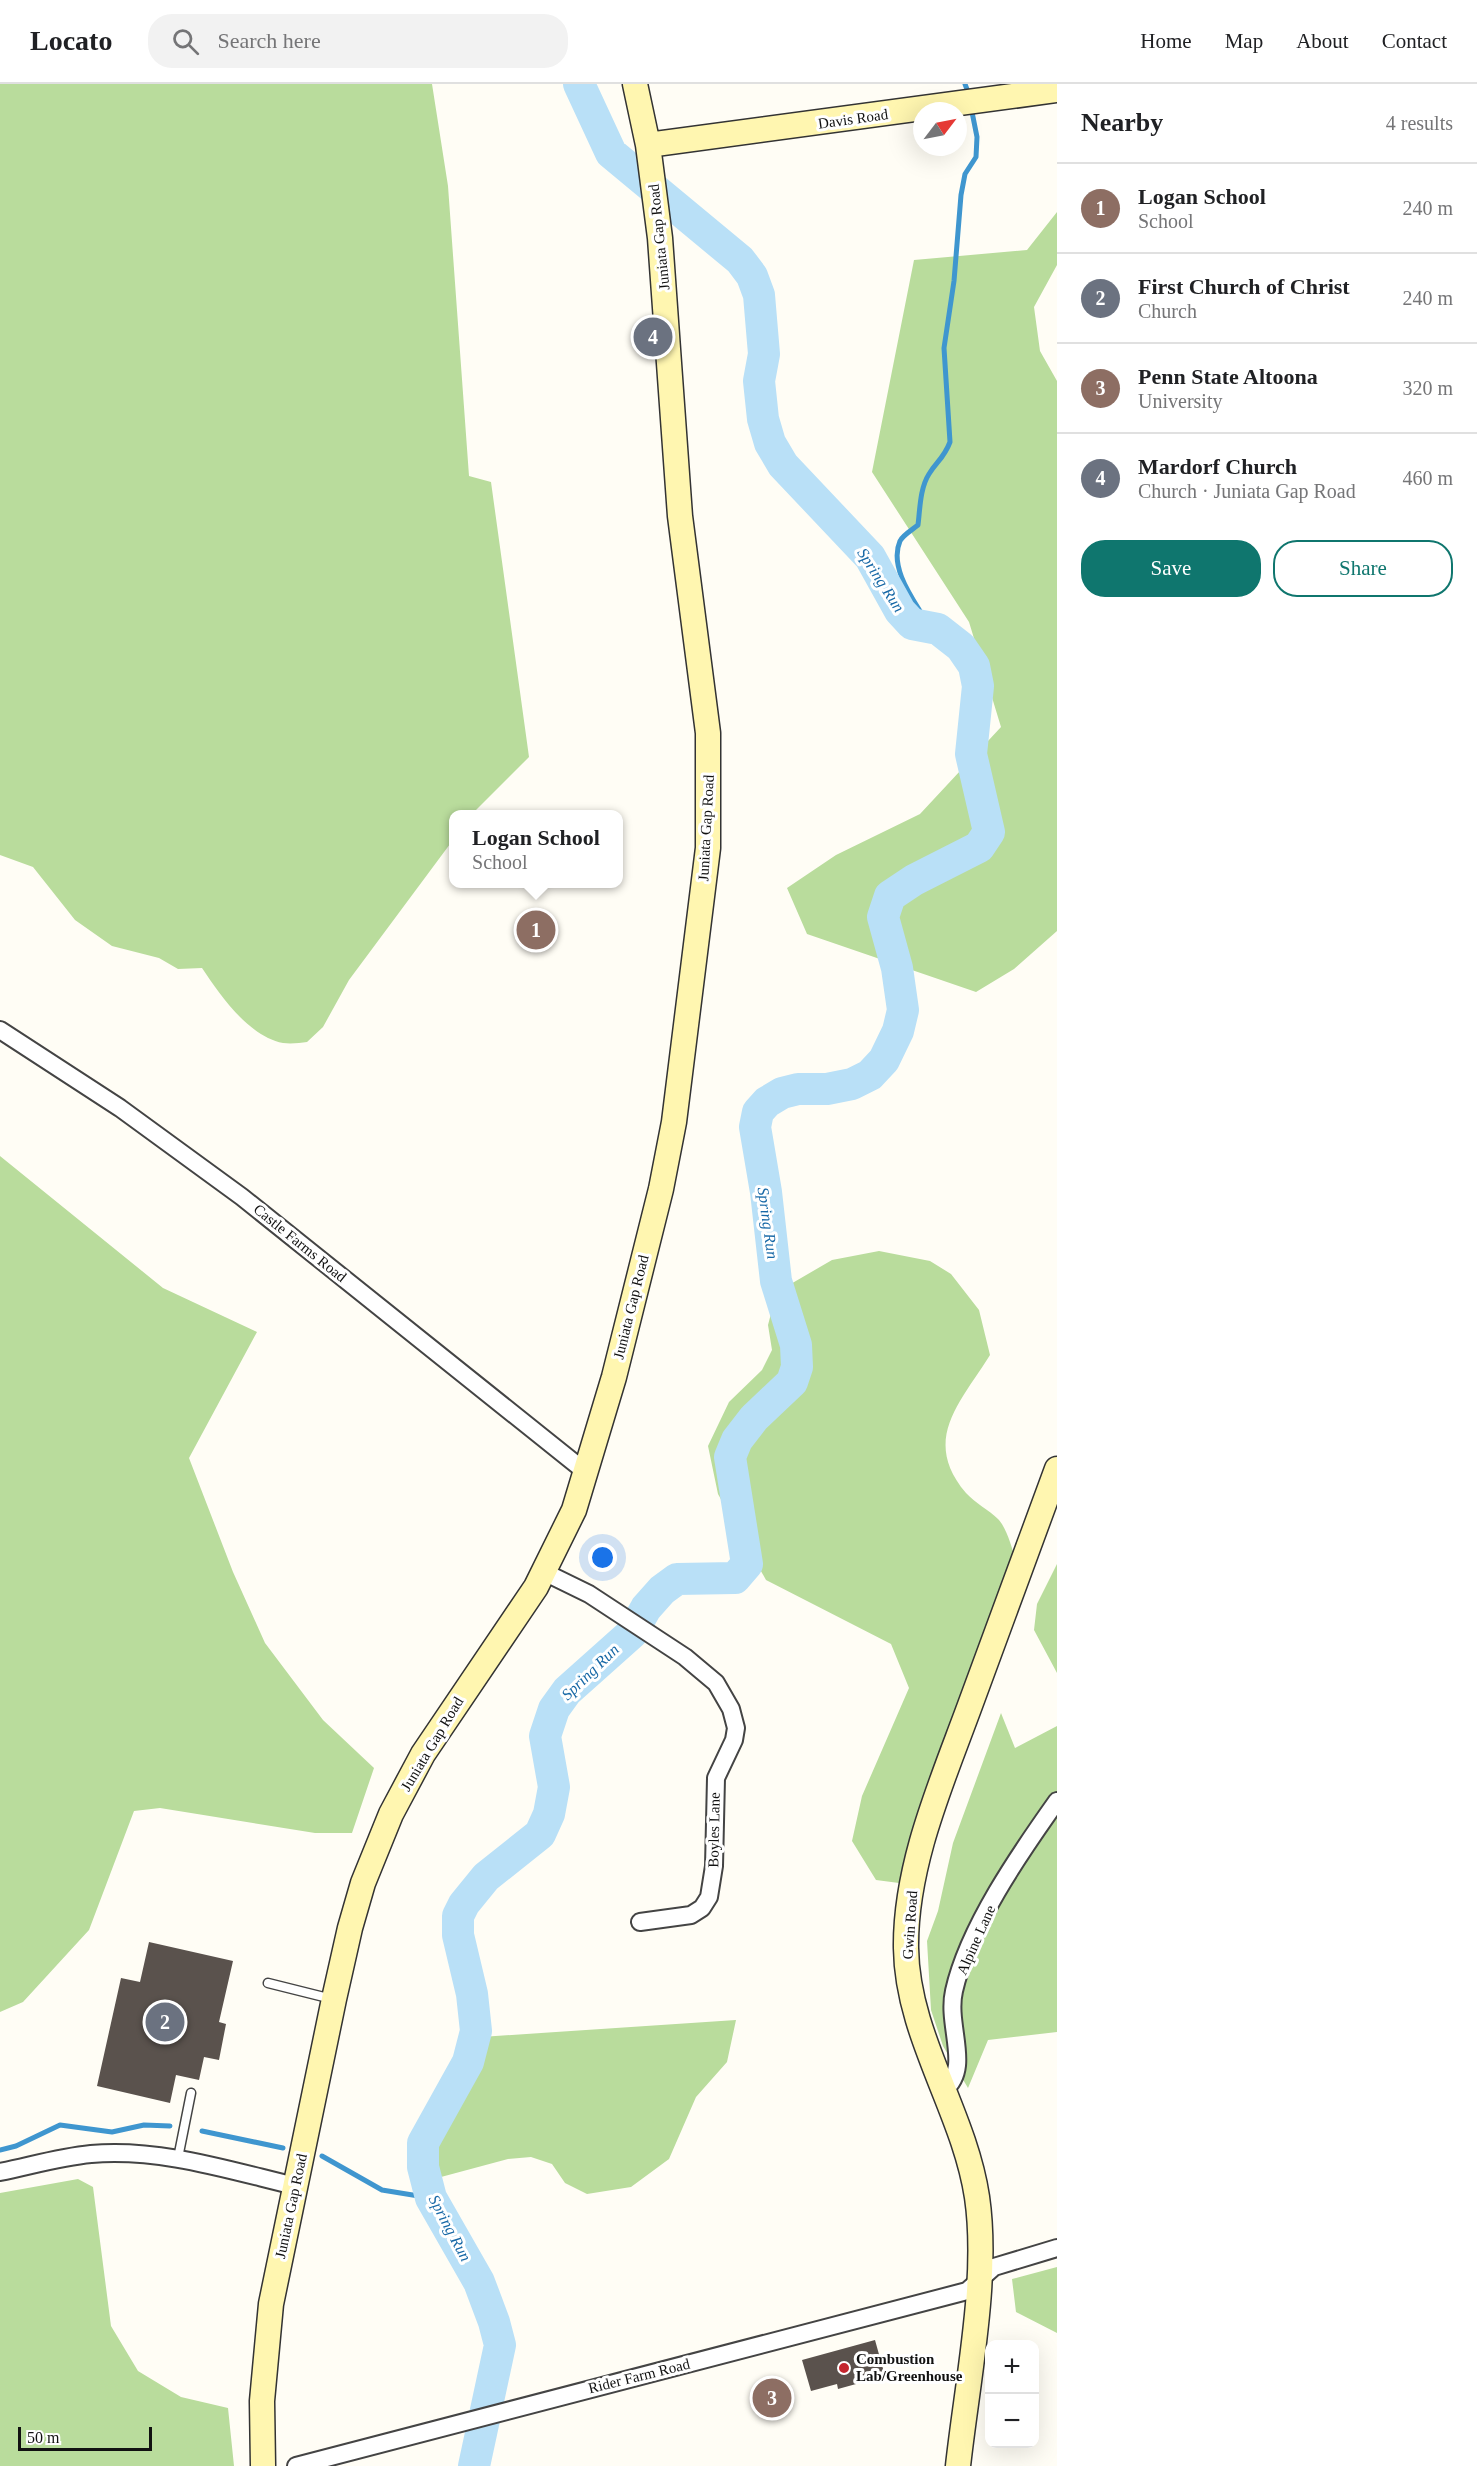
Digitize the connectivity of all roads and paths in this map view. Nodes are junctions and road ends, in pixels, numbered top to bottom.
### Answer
1 (635, 84) edge
2 (1057, 90) edge
3 (648, 145) junction
4 (0, 1030) edge
5 (1057, 1469) edge
6 (587, 1473) junction
7 (544, 1572) junction
8 (1057, 1801) edge
9 (640, 1922) dead end
10 (268, 1983) dead end
11 (334, 1999) junction
12 (944, 2091) junction
13 (191, 2093) dead end
14 (178, 2158) junction
15 (0, 2172) edge
16 (295, 2186) junction
17 (1057, 2248) edge
18 (979, 2281) junction
19 (263, 2466) edge
20 (296, 2466) edge
21 (958, 2466) edge

1 - 3 main road, Juniata Gap Road
2 - 3 main road, Davis Road
3 - 6 main road, Juniata Gap Road
4 - 6 street, Castle Farms Road
5 - 12 main road, Gwin Road
6 - 7 main road, Juniata Gap Road
7 - 9 street, Boyles Lane
7 - 11 main road, Juniata Gap Road
8 - 12 street, Alpine Lane
10 - 11 lane
11 - 16 main road, Juniata Gap Road
12 - 18 main road, Gwin Road
13 - 14 lane
14 - 15 street
14 - 16 street
16 - 19 main road, Juniata Gap Road
17 - 18 street, Rider Farm Road
18 - 20 street, Rider Farm Road
18 - 21 main road, Gwin Road

